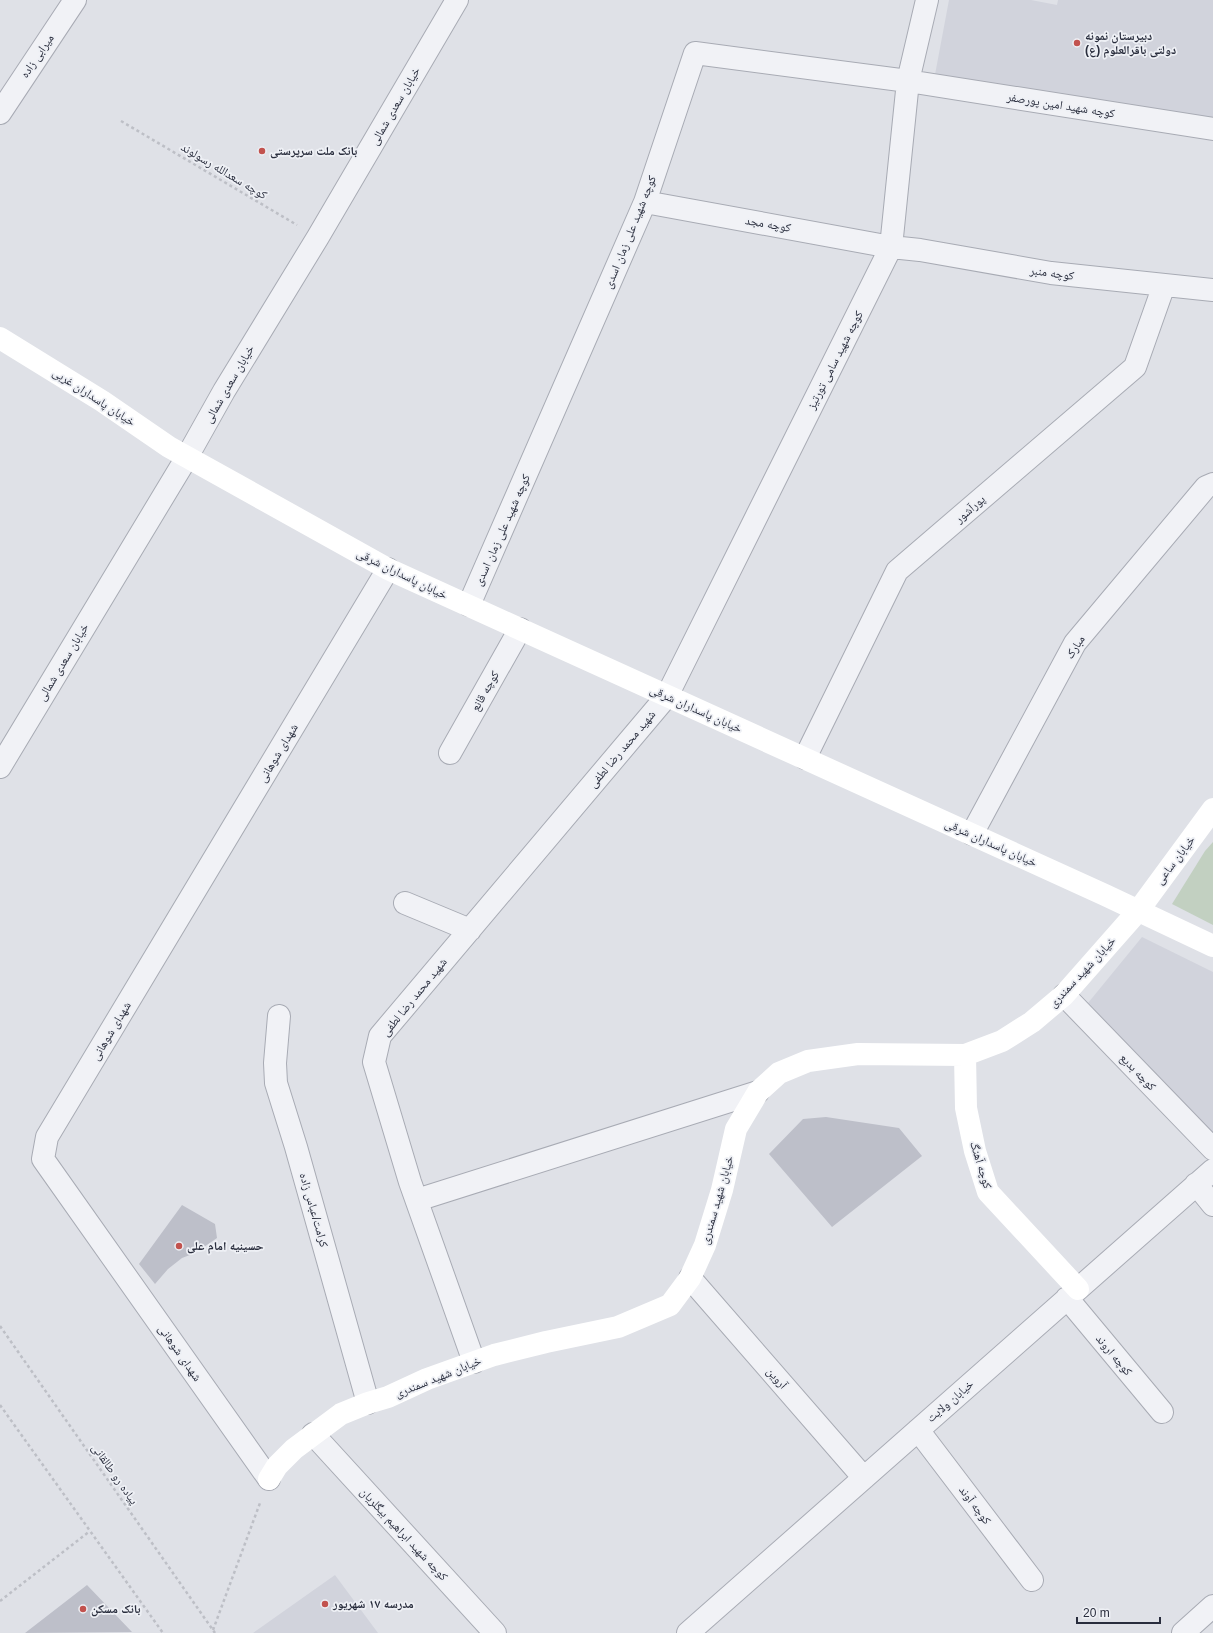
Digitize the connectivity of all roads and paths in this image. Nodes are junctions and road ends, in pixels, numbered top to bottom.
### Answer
1 (75, 0) edge
2 (457, 0) edge
3 (927, 0) edge
4 (908, 82) junction
5 (0, 113) edge
6 (121, 121) dead end
7 (1213, 129) edge
8 (644, 202) junction
9 (318, 237) junction
10 (891, 247) junction
11 (1164, 286) junction
12 (1213, 290) edge
13 (0, 338) edge
14 (187, 457) junction
15 (1213, 484) edge
16 (388, 569) junction
17 (469, 606) junction
18 (520, 629) junction
19 (667, 696) junction
20 (450, 753) dead end
21 (805, 758) junction
22 (0, 767) edge
23 (1213, 809) edge
24 (972, 834) junction
25 (405, 903) dead end
26 (1138, 911) junction
27 (470, 930) junction
28 (1213, 946) edge
29 (1064, 995) junction
30 (279, 1016) dead end
31 (965, 1055) junction
32 (758, 1092) junction
33 (1213, 1149) edge
34 (1213, 1170) edge
35 (1196, 1184) junction
36 (416, 1200) junction
37 (1213, 1205) edge
38 (690, 1278) junction
39 (1072, 1294) junction
40 (0, 1326) edge
41 (474, 1362) junction
42 (368, 1402) junction
43 (0, 1404) edge
44 (1162, 1412) dead end
45 (918, 1430) junction
46 (313, 1434) junction
47 (864, 1478) junction
48 (269, 1479) junction
49 (90, 1531) junction
50 (1032, 1580) dead end
51 (0, 1601) edge
52 (1213, 1606) edge
53 (214, 1632) edge
54 (163, 1633) edge
55 (496, 1633) edge
56 (688, 1633) edge
57 (1184, 1633) edge

1 - 5 street, میرابی زاده
2 - 9 street, خیابان سعدی شمالی
3 - 4 street, کوچه شهید سامی تورتیز
4 - 7 street, کوچه شهید امین پورصفر
4 - 8 street, کوچه شهید علی زمان اسدی
4 - 10 street, کوچه شهید سامی تورتیز
6 - 9 path, کوچه سعدالله رسولوند
8 - 10 street, کوچه مجد
8 - 17 street, کوچه شهید علی زمان اسدی
9 - 14 street, خیابان سعدی شمالی
10 - 11 street, کوچه منبر
10 - 19 street, کوچه شهید سامی تورتیز
11 - 12 street, کوچه منبر
11 - 21 street, پورآشور
13 - 14 street, خیابان پاسداران غربی
14 - 16 street, خیابان پاسداران شرقی
14 - 22 street, خیابان سعدی شمالی
15 - 24 street, مبارک
16 - 17 street, خیابان پاسداران شرقی
16 - 48 street, شهدای شوهانی
17 - 18 street, خیابان پاسداران شرقی
18 - 19 street, خیابان پاسداران شرقی
18 - 20 street, کوچه قانع
19 - 21 street, خیابان پاسداران شرقی
19 - 27 street, شهید محمد رضا لطفی
21 - 24 street, خیابان پاسداران شرقی
23 - 26 street, خیابان ساعی
24 - 26 street, خیابان پاسداران شرقی
25 - 27 street
26 - 28 street, خیابان پاسداران شرقی
26 - 29 street, خیابان شهید سمندری
27 - 36 street, شهید محمد رضا لطفی
29 - 31 street, خیابان شهید سمندری
29 - 33 street, کوچه بدیع
30 - 42 street, کرامت/عباس زاده
31 - 32 street, خیابان شهید سمندری
31 - 39 street, کوچه آهنگ
32 - 36 street
32 - 38 street, خیابان شهید سمندری
34 - 35 street, خیابان ولایت
35 - 37 street
35 - 39 street, خیابان ولایت
36 - 41 street, شهید محمد رضا لطفی
38 - 41 street, خیابان شهید سمندری
38 - 47 street, آروین
39 - 44 street, کوچه اروند
39 - 45 street, خیابان ولایت
40 - 53 path, پیاده رو طالقانی
41 - 42 street, خیابان شهید سمندری
42 - 46 street, خیابان شهید سمندری
43 - 49 path
45 - 47 street, خیابان ولایت
45 - 50 street, کوچه آوند
46 - 48 street, خیابان شهید سمندری
46 - 55 street, کوچه شهید ابراهیم بیگلریان
47 - 56 street, خیابان ولایت
48 - 53 path
49 - 51 path
49 - 54 path
52 - 57 street

